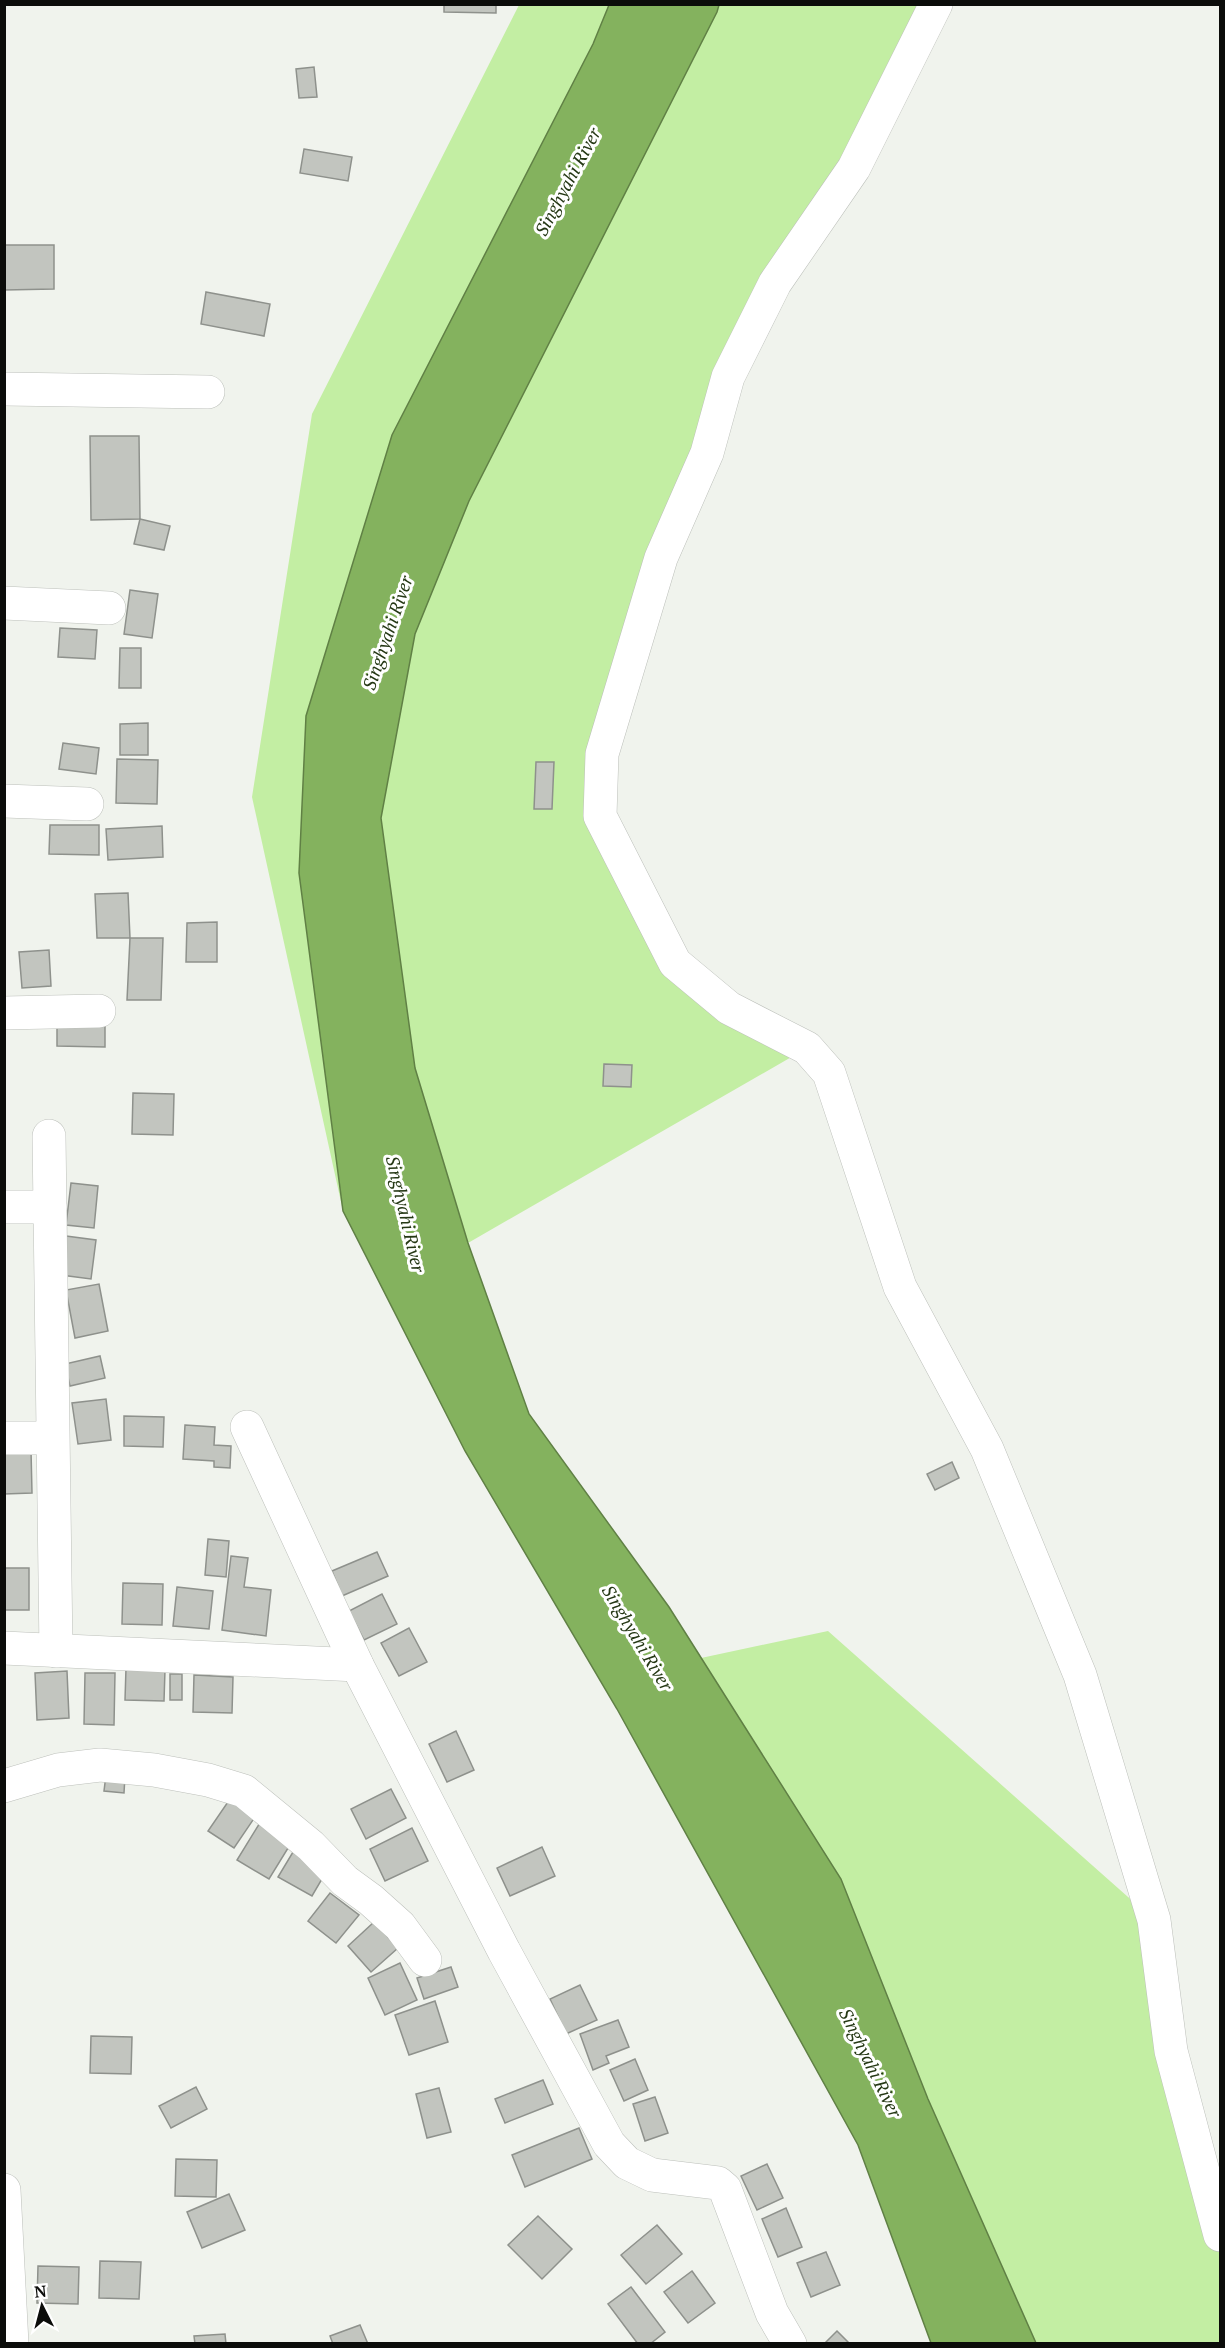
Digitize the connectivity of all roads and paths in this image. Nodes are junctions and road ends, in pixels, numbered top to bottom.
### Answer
1 (936, 4) edge
2 (4, 388) edge
3 (208, 392) dead end
4 (4, 603) edge
5 (109, 608) dead end
6 (4, 801) edge
7 (87, 804) dead end
8 (99, 1011) dead end
9 (4, 1013) edge
10 (49, 1136) dead end
11 (4, 1207) edge
12 (50, 1207) junction
13 (247, 1427) dead end
14 (4, 1438) edge
15 (52, 1438) junction
16 (4, 1648) edge
17 (56, 1651) junction
18 (357, 1665) junction
19 (4, 1786) edge
20 (425, 1960) dead end
21 (4, 2190) edge
22 (1221, 2235) edge
23 (12, 2343) edge
24 (790, 2343) edge

1 - 22 street
2 - 3 street
4 - 5 street
6 - 7 street
8 - 9 street
10 - 12 street
11 - 12 street
12 - 15 street
13 - 18 street
14 - 15 street
15 - 17 street
16 - 17 street
17 - 18 street
18 - 24 street
19 - 20 street
21 - 23 street

